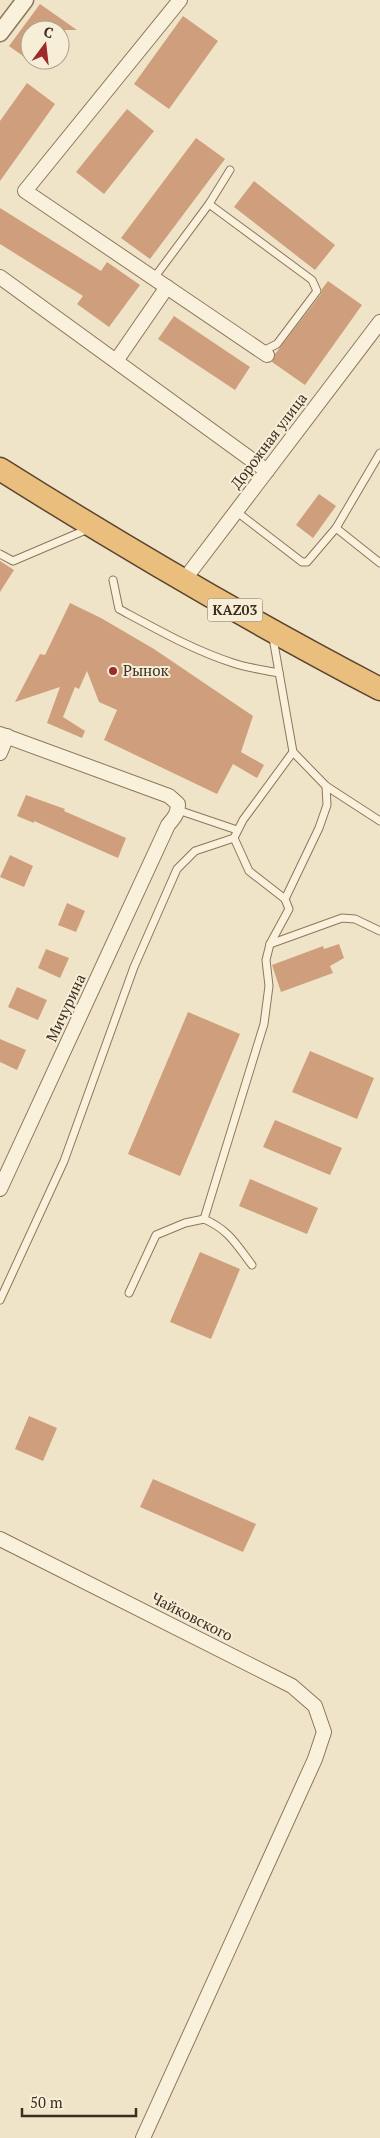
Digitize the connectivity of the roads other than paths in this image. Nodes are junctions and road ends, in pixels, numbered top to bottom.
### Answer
1 (25, 0) edge
2 (180, 0) edge
3 (0, 33) edge
4 (230, 170) dead end
5 (209, 204) junction
6 (0, 277) edge
7 (154, 278) junction
8 (167, 287) junction
9 (380, 322) edge
10 (265, 353) joint
11 (116, 361) junction
12 (380, 453) edge
13 (0, 469) edge
14 (267, 471) junction
15 (236, 512) junction
16 (92, 527) junction
17 (336, 528) junction
18 (0, 554) edge
19 (380, 563) edge
20 (113, 580) dead end
21 (184, 580) junction
22 (272, 632) junction
23 (279, 673) junction
24 (380, 689) edge
25 (4, 735) edge
26 (293, 752) junction
27 (0, 753) edge
28 (326, 786) junction
29 (178, 810) junction
30 (380, 822) edge
31 (237, 830) junction
32 (234, 838) junction
33 (285, 899) junction
34 (380, 931) edge
35 (270, 944) junction
36 (0, 1189) edge
37 (204, 1219) junction
38 (252, 1265) dead end
39 (129, 1293) dead end
40 (0, 1300) edge
41 (0, 1539) edge
42 (144, 2138) edge

1 - 3 street
2 - 7 street
4 - 5 lane
5 - 7 lane
5 - 10 lane
6 - 11 street
7 - 8 street
8 - 10 street
8 - 11 street
9 - 14 street, Дорожная улица
11 - 14 street
12 - 17 lane
13 - 16 highway, KАZ03
14 - 15 street, Дорожная улица
15 - 17 lane
15 - 21 street, Дорожная улица
16 - 18 lane
16 - 21 highway, KАZ03
17 - 19 lane
20 - 23 lane
21 - 22 highway, KАZ03
22 - 23 lane
22 - 24 highway, KАZ03
23 - 26 lane
25 - 27 street
25 - 29 street
26 - 28 lane
26 - 31 lane
28 - 30 lane
28 - 33 lane
29 - 31 lane
29 - 36 street, Мичурина
31 - 32 lane
32 - 33 lane
32 - 40 lane
33 - 35 lane
34 - 35 lane
35 - 37 lane
37 - 38 lane
37 - 39 lane
41 - 42 street, Чайковского

